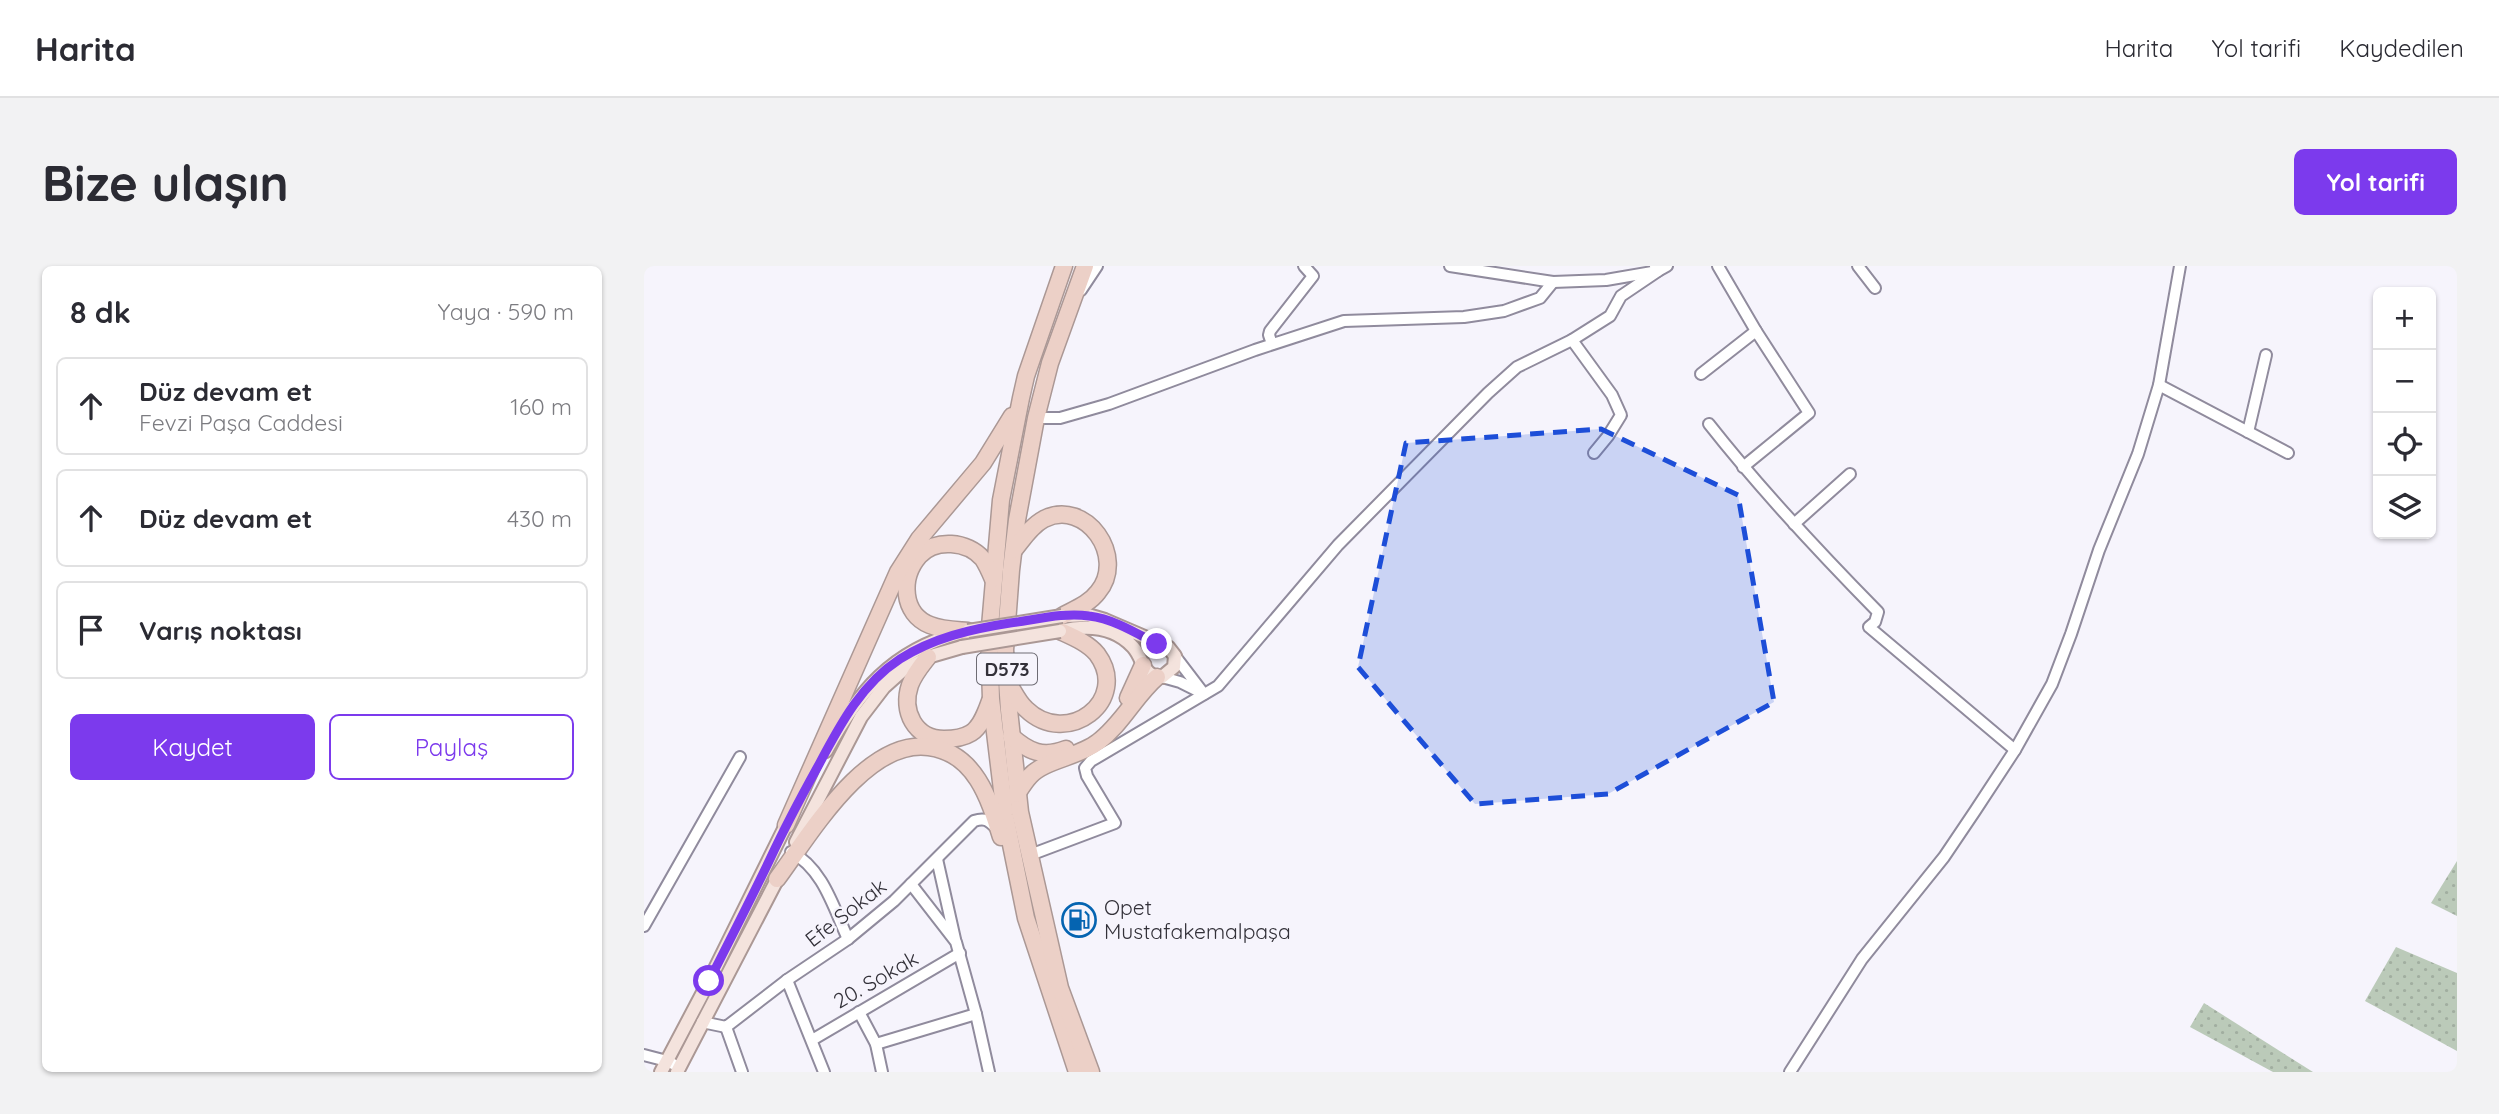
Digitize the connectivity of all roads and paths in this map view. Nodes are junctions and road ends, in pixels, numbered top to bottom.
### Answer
1 (1064, 266) edge
2 (1084, 266) edge
3 (1097, 266) edge
4 (1304, 266) edge
5 (1450, 266) edge
6 (1718, 266) edge
7 (1858, 266) edge
8 (2180, 266) edge
9 (1660, 268) edge
10 (1553, 282) junction
11 (1875, 288) dead end
12 (1070, 305) junction
13 (1756, 331) junction
14 (1572, 340) junction
15 (1272, 344) junction
16 (2266, 355) dead end
17 (1701, 374) dead end
18 (2160, 385) junction
19 (1021, 398) junction
20 (1036, 418) junction
21 (1709, 424) dead end
22 (2248, 432) junction
23 (1594, 453) dead end
24 (2288, 453) dead end
25 (1743, 467) junction
26 (1850, 474) dead end
27 (1794, 524) junction
28 (1013, 552) junction
29 (993, 579) junction
30 (1061, 623) junction
31 (968, 631) junction
32 (1157, 644) junction
33 (1175, 656) junction
34 (928, 657) junction
35 (1143, 664) junction
36 (1159, 677) junction
37 (1007, 681) junction
38 (1204, 694) junction
39 (991, 699) junction
40 (1011, 736) junction
41 (2015, 750) junction
42 (740, 757) dead end
43 (1017, 794) junction
44 (786, 824) junction
45 (999, 832) junction
46 (794, 853) junction
47 (1030, 855) junction
48 (937, 859) junction
49 (777, 879) joint
50 (911, 884) junction
51 (1026, 918) junction
52 (644, 926) edge
53 (848, 939) junction
54 (958, 947) junction
55 (787, 980) junction
56 (859, 1012) junction
57 (976, 1014) junction
58 (702, 1023) junction
59 (726, 1027) junction
60 (812, 1040) junction
61 (876, 1044) junction
62 (644, 1055) edge
63 (664, 1066) edge
64 (678, 1070) edge
65 (742, 1072) edge
66 (824, 1072) edge
67 (882, 1072) edge
68 (989, 1072) edge
69 (1077, 1072) edge
70 (1091, 1072) edge
71 (1790, 1072) edge

1 - 19 highway, D573
2 - 12 highway, D573
3 - 12 street
4 - 15 street
5 - 10 street
6 - 13 street
7 - 11 street
8 - 18 street
9 - 10 street
9 - 14 street
10 - 15 street
12 - 20 highway, D573
13 - 17 street
13 - 25 street
14 - 23 street
14 - 38 street
15 - 20 street
16 - 22 street
18 - 22 street
18 - 41 street
19 - 29 highway, D573
19 - 44 highway
20 - 28 highway, D573
21 - 25 street
22 - 24 street
25 - 27 street
26 - 27 street
27 - 41 street
28 - 30 highway
28 - 37 highway, D573
29 - 31 highway
29 - 39 highway, D573
30 - 31 main road, bridge
30 - 32 main road
30 - 34 main road, bridge
30 - 35 main road
30 - 37 highway
31 - 44 main road
32 - 33 main road
32 - 35 main road
33 - 36 main road
33 - 38 street
34 - 39 highway
34 - 46 main road
35 - 36 main road
35 - 40 highway
36 - 38 street
36 - 43 highway
37 - 40 highway, D573
38 - 47 street
39 - 51 highway, D573
40 - 43 highway, D573
41 - 71 street
42 - 52 street
43 - 47 highway, D573
44 - 63 main road
45 - 46 highway
45 - 48 street, Efe Sokak
45 - 51 highway
46 - 49 highway
46 - 53 street
47 - 70 highway, D573
48 - 50 street, Efe Sokak
48 - 54 street
49 - 58 main road
50 - 53 street, Efe Sokak
50 - 54 street
51 - 69 highway, D573
53 - 55 street, Efe Sokak
54 - 56 street, 20. Sokak
54 - 57 street
55 - 59 street, Efe Sokak
55 - 60 street
56 - 60 street, 20. Sokak
56 - 61 street
57 - 61 street
57 - 68 street
58 - 59 street
58 - 64 main road
59 - 65 street
60 - 66 street
61 - 67 street
62 - 63 street
63 - 64 street

